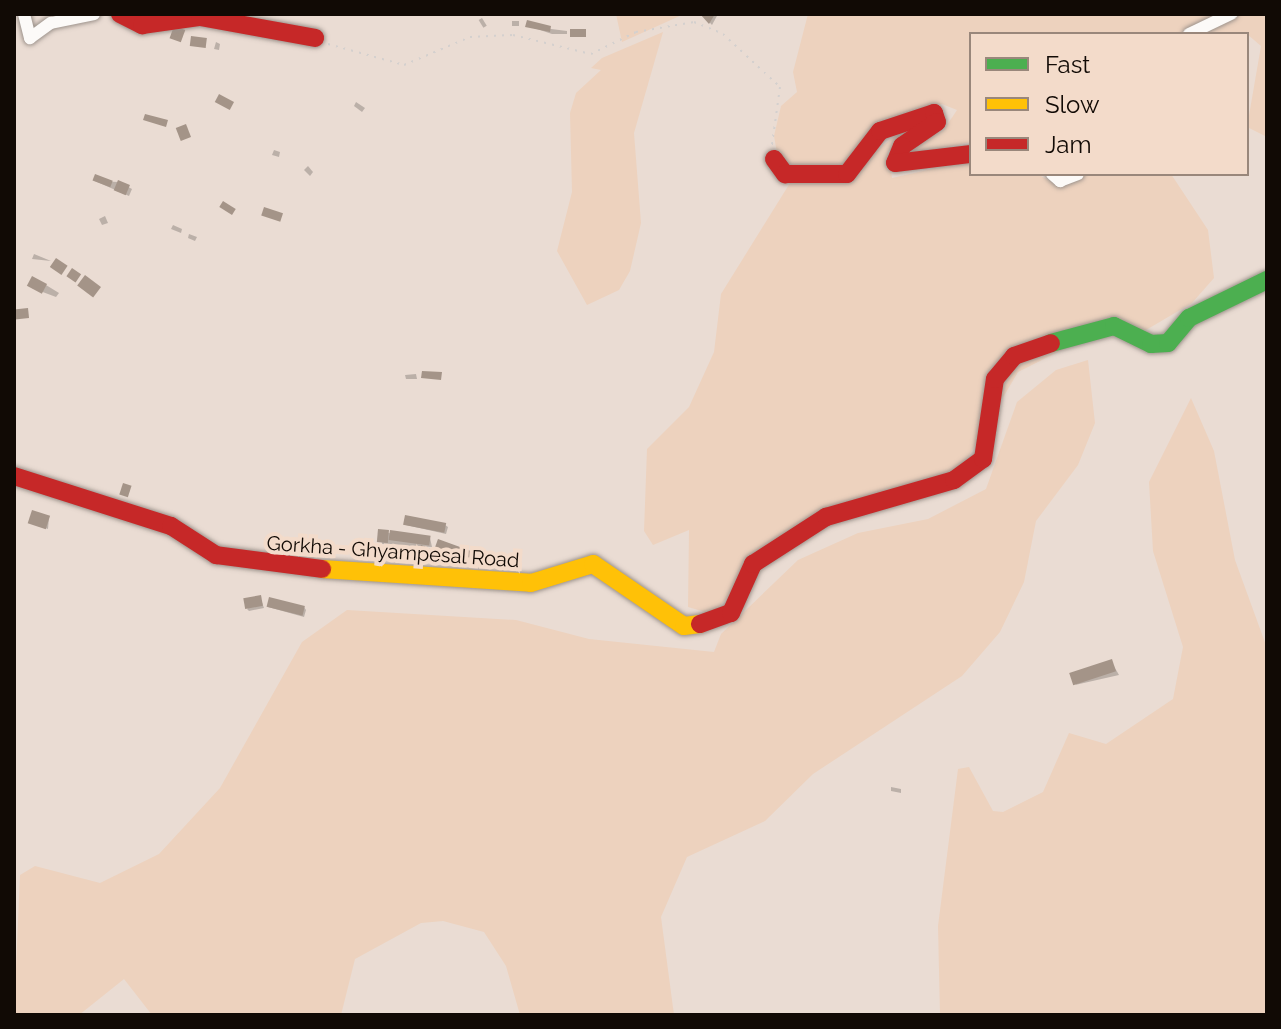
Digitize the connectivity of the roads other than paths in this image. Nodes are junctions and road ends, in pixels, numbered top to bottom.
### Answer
1 (24, 14) edge
2 (94, 14) edge
3 (120, 14) edge
4 (1231, 14) edge
5 (1193, 32) edge
6 (315, 38) road end
7 (969, 154) edge
8 (774, 159) road end
9 (1054, 176) edge
10 (1073, 176) edge
11 (1267, 280) edge
12 (14, 476) edge

1 - 2 street
3 - 6 main road
4 - 5 street
7 - 8 main road
9 - 10 street
11 - 12 main road, Gorkha - Ghyampesal Road

